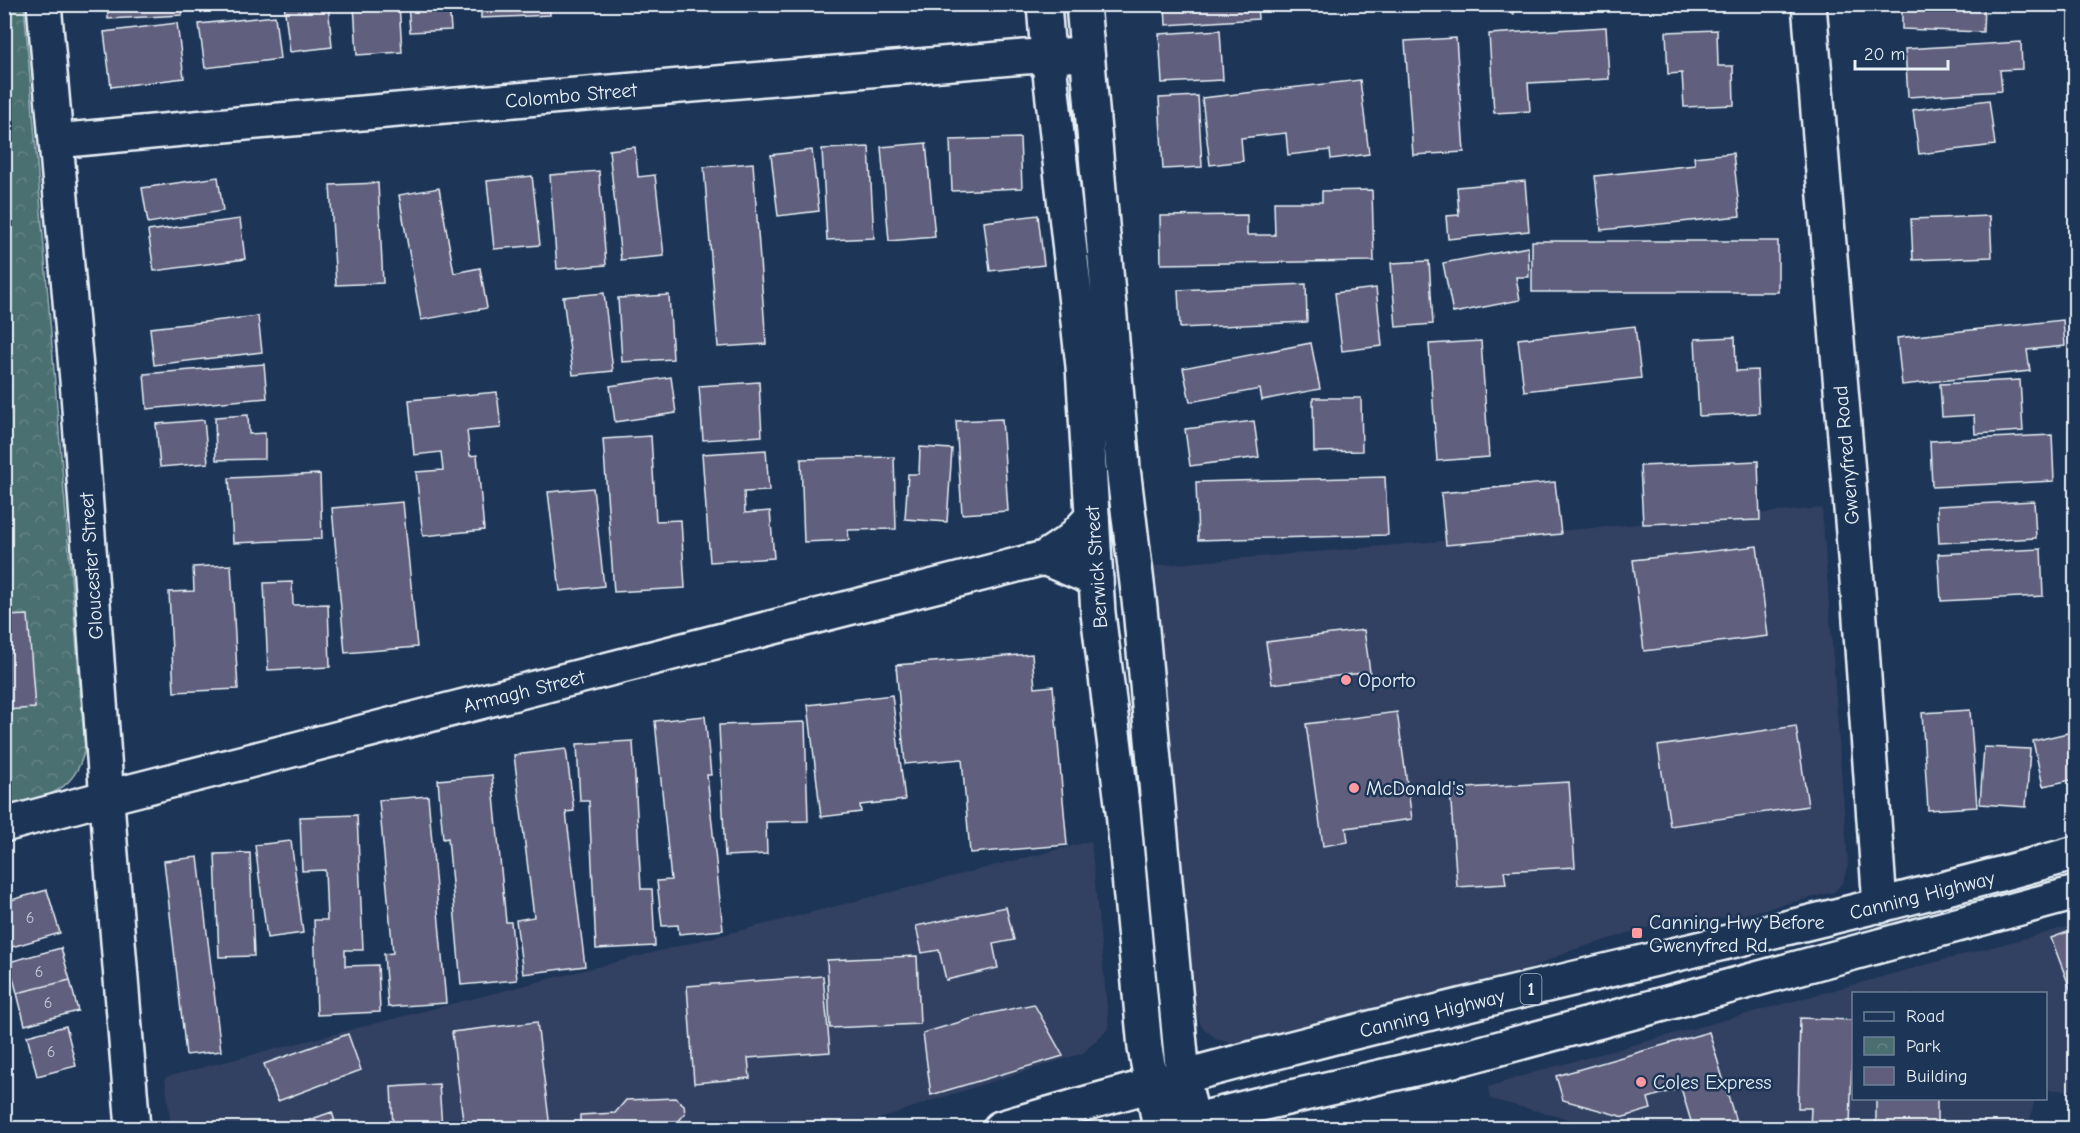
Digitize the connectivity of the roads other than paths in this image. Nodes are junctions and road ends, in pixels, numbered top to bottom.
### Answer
1 (44, 4) edge
2 (1044, 4) edge
3 (1083, 4) edge
4 (1809, 4) edge
5 (1087, 54) junction
6 (1048, 55) junction
7 (57, 141) junction
8 (1092, 517) junction
9 (1044, 558) junction
10 (1096, 580) junction
11 (108, 797) junction
12 (4, 825) edge
13 (2076, 853) edge
14 (2076, 893) edge
15 (1880, 906) junction
16 (1168, 1081) junction
17 (1172, 1126) edge
18 (133, 1128) edge
19 (1000, 1128) edge

1 - 7 main road, Gloucester Street
2 - 6 main road, Berwick Street
3 - 5 main road, Berwick Street
4 - 15 main road, Gwenyfred Road
5 - 6 main road, Colombo Street
5 - 16 main road, Berwick Street
6 - 7 main road, Colombo Street
6 - 8 main road, Berwick Street
7 - 11 main road, Gloucester Street
8 - 9 main road, Armagh Street
8 - 10 main road, Berwick Street
9 - 10 main road
9 - 11 main road, Armagh Street
10 - 16 main road, Berwick Street
11 - 12 main road, Armagh Street
11 - 18 main road, Gloucester Street
13 - 15 main road, Canning Highway / 1
14 - 17 main road, Canning Highway
15 - 16 main road, Canning Highway / 1
16 - 17 main road, Berwick Street
16 - 19 main road, Canning Highway / 1

